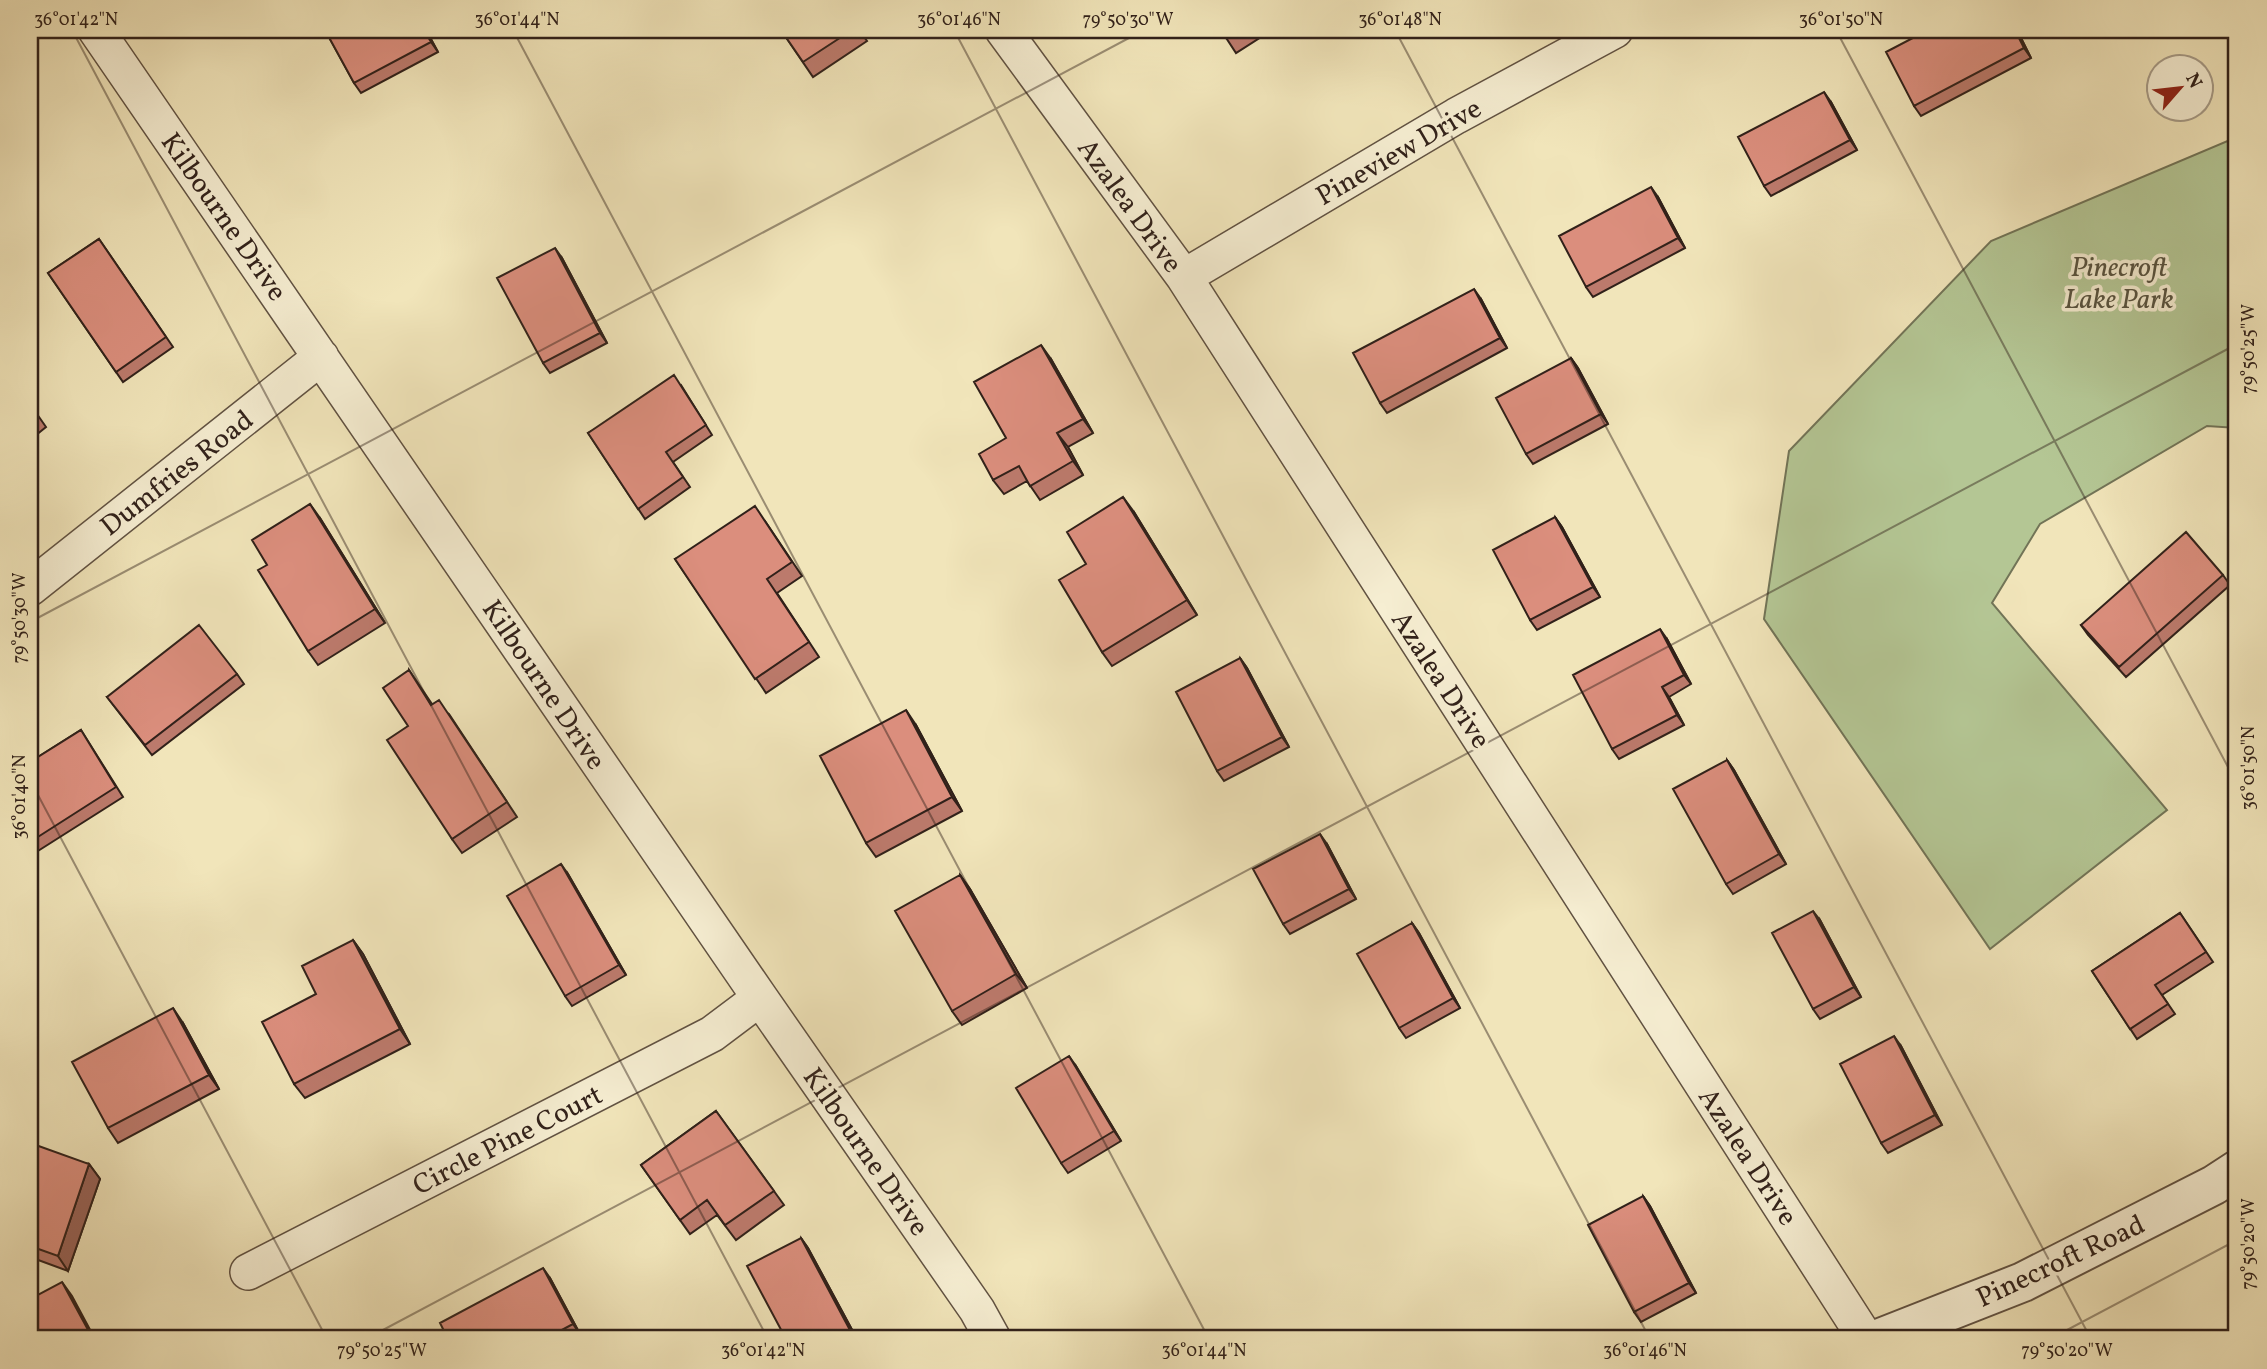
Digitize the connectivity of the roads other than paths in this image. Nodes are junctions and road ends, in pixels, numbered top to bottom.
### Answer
1 (96, 30) edge
2 (1003, 30) edge
3 (1615, 30) edge
4 (1184, 277) junction
5 (321, 357) junction
6 (30, 588) edge
7 (760, 998) junction
8 (2237, 1170) edge
9 (248, 1272) dead end
10 (993, 1339) edge
11 (1866, 1339) edge
12 (1878, 1339) edge

1 - 5 street, Kilbourne Drive
2 - 4 street, Azalea Drive
3 - 4 street, Pineview Drive
4 - 11 street, Azalea Drive
5 - 6 street, Dumfries Road
5 - 7 street, Kilbourne Drive
7 - 9 street, Circle Pine Court
7 - 10 street, Kilbourne Drive
8 - 12 street, Pinecroft Road

